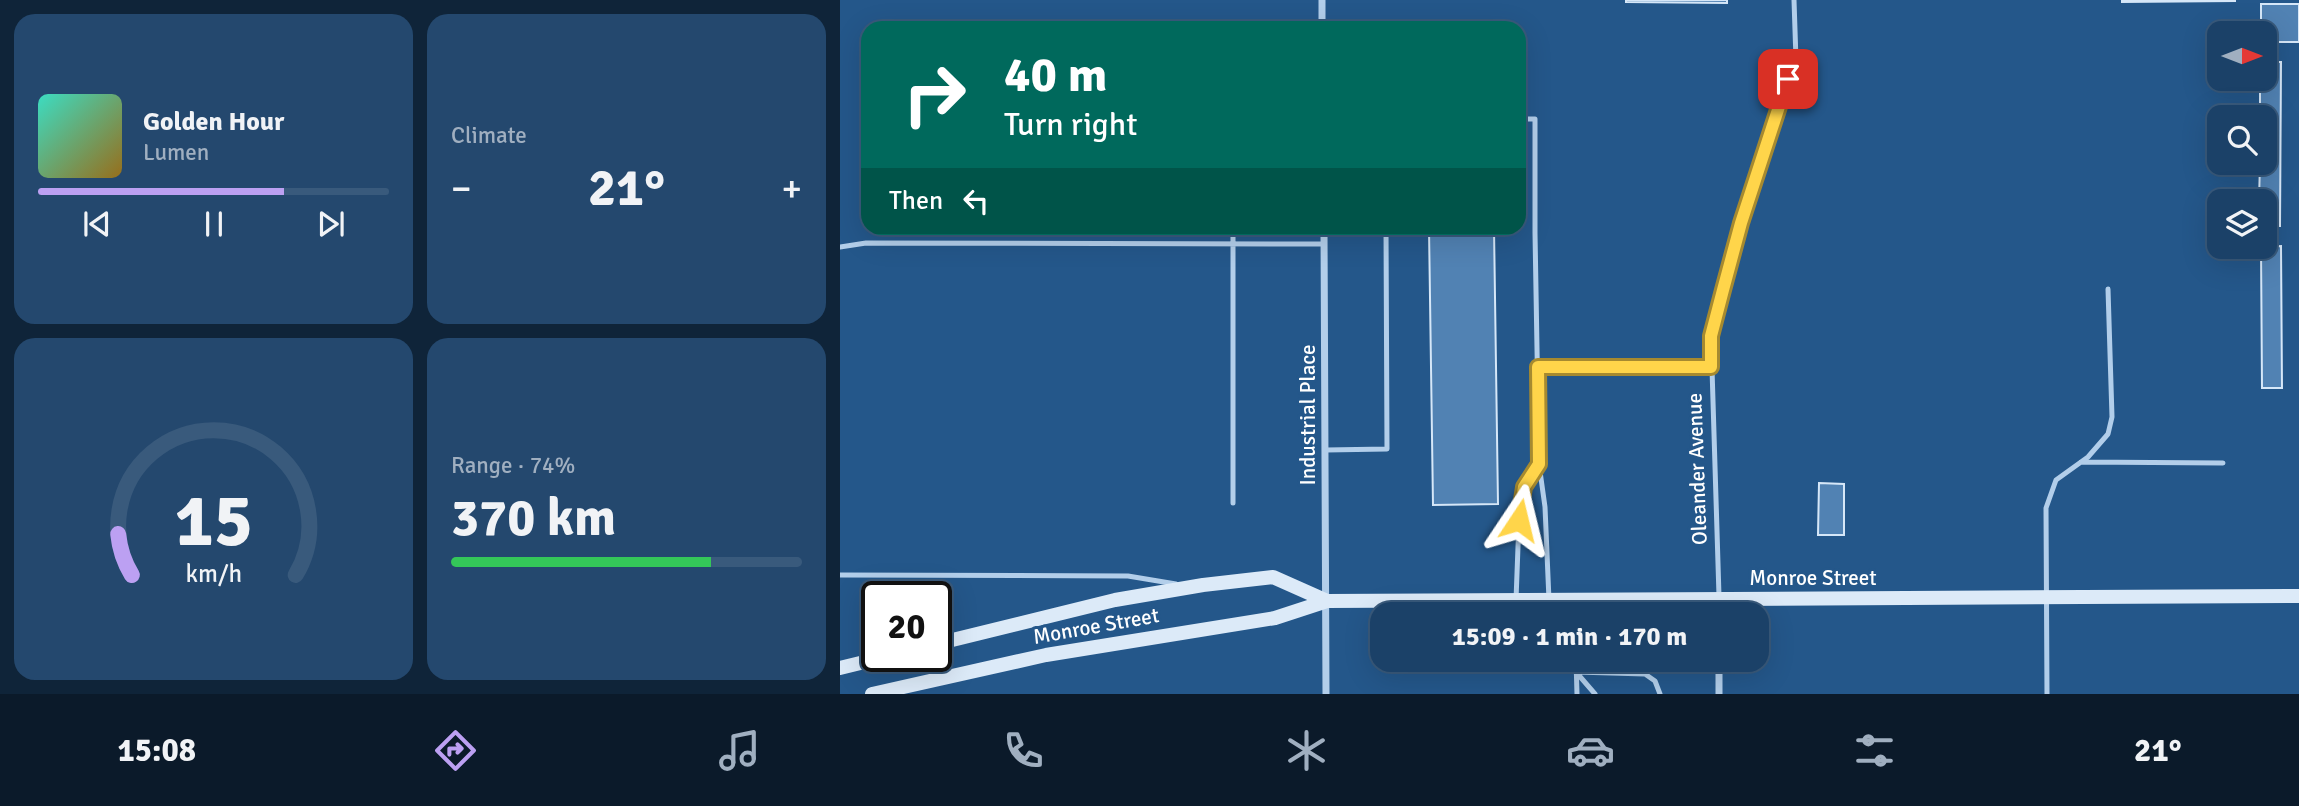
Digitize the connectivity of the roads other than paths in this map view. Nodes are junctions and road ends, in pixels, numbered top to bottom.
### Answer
1 (1322, 0) edge
2 (1794, 0) edge
3 (1322, 21) edge
4 (1526, 119) edge
5 (1233, 235) edge
6 (1324, 235) edge
7 (1386, 235) edge
8 (1233, 244) junction
9 (1324, 244) junction
10 (840, 247) edge
11 (2108, 289) dead end
12 (1538, 367) junction
13 (1711, 367) junction
14 (1325, 450) junction
15 (2081, 462) junction
16 (2223, 463) dead end
17 (1539, 464) junction
18 (1233, 503) dead end
19 (840, 575) edge
20 (1190, 587) junction
21 (2299, 596) edge
22 (2047, 597) junction
23 (1327, 601) junction
24 (1516, 601) junction
25 (1549, 601) junction
26 (1554, 602) edge
27 (1719, 602) edge
28 (1769, 605) edge
29 (952, 640) edge
30 (861, 663) edge
31 (840, 668) edge
32 (1719, 672) edge
33 (1576, 673) junction
34 (872, 694) edge
35 (1326, 694) edge
36 (1577, 694) edge
37 (1595, 694) edge
38 (1660, 694) edge
39 (1719, 694) edge
40 (2047, 694) edge

1 - 3 street
2 - 13 lane, Oleander Avenue
4 - 12 lane
5 - 8 lane
6 - 9 street, Industrial Place
7 - 14 lane
8 - 9 lane
8 - 10 lane
8 - 18 lane
9 - 14 street, Industrial Place
11 - 15 lane
12 - 13 lane
12 - 17 lane
13 - 27 lane, Oleander Avenue
14 - 23 street, Industrial Place
15 - 16 lane
15 - 22 lane
17 - 24 lane
17 - 25 lane
19 - 20 lane
20 - 23 main road, Monroe Street
20 - 29 main road, Monroe Street
21 - 22 main road, Monroe Street
22 - 28 main road, Monroe Street
22 - 40 lane
23 - 24 main road, Monroe Street
23 - 34 main road, Monroe Street
23 - 35 street, Industrial Place
24 - 25 main road, Monroe Street
25 - 26 main road, Monroe Street
30 - 31 main road
32 - 39 street
33 - 36 lane
33 - 37 lane
33 - 38 lane

